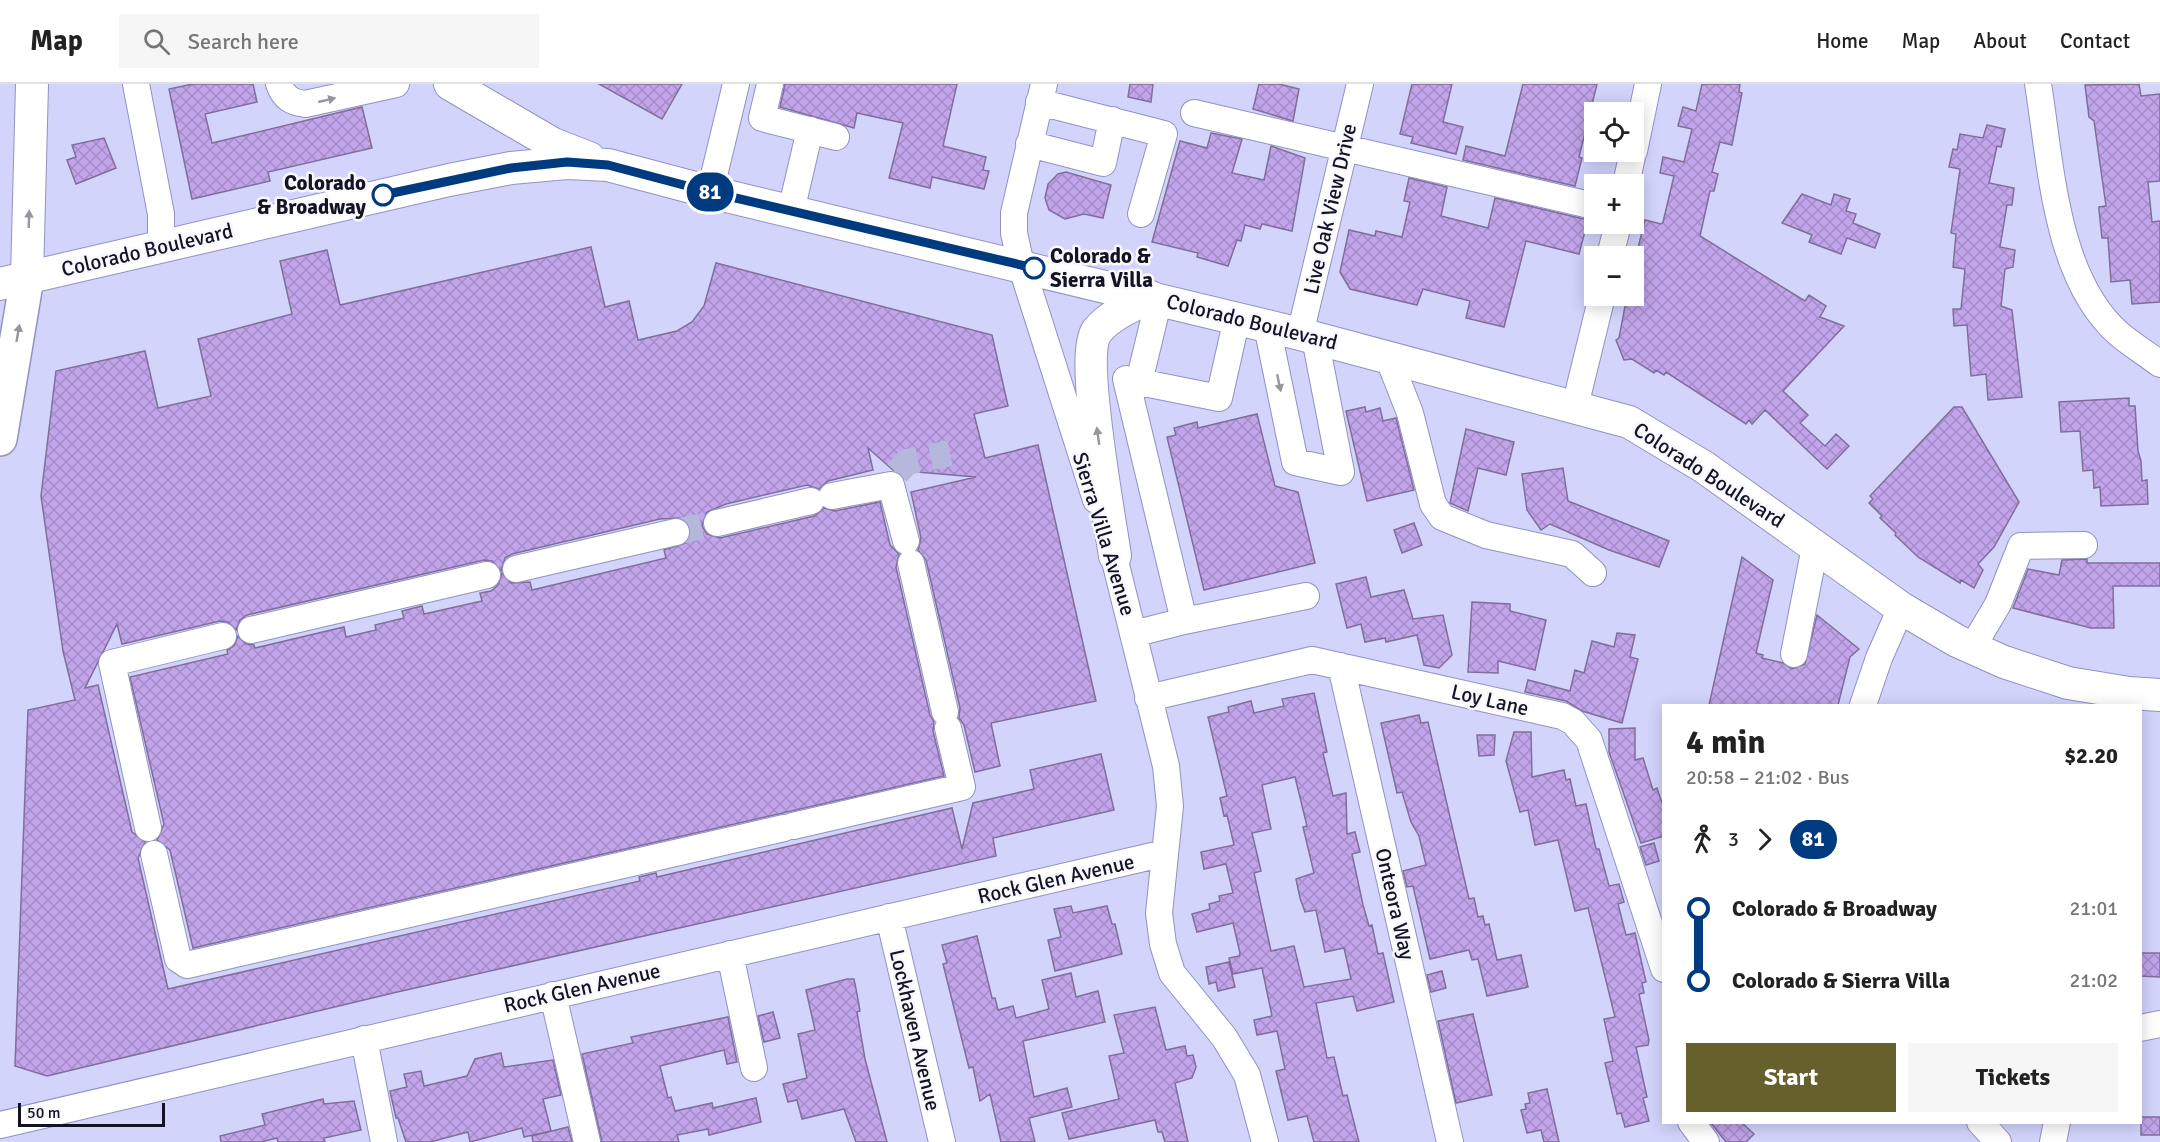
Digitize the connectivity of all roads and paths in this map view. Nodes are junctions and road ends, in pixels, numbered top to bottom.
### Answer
1 (32, 84) edge
2 (136, 84) edge
3 (279, 84) edge
4 (396, 84) edge
5 (450, 84) edge
6 (736, 84) edge
7 (770, 84) edge
8 (1360, 84) edge
9 (1648, 84) edge
10 (2038, 84) edge
11 (1041, 93) edge
12 (1644, 102) edge
13 (1194, 113) dead end
14 (1112, 120) junction
15 (810, 130) junction
16 (836, 137) dead end
17 (1029, 144) junction
18 (1345, 148) junction
19 (608, 165) junction
20 (710, 192) junction
21 (1584, 204) edge
22 (790, 211) junction
23 (1141, 214) dead end
24 (161, 246) junction
25 (1021, 265) junction
26 (14, 281) edge
27 (1155, 298) junction
28 (1600, 306) edge
29 (1236, 318) junction
30 (1267, 326) junction
31 (1308, 336) junction
32 (1388, 357) junction
33 (2160, 364) edge
34 (1139, 382) junction
35 (1575, 406) junction
36 (0, 439) edge
37 (717, 523) tunnel mouth
38 (676, 532) tunnel mouth
39 (2084, 545) dead end
40 (1815, 547) junction
41 (1115, 556) junction
42 (516, 569) dead end
43 (1593, 573) dead end
44 (487, 575) dead end
45 (1306, 596) dead end
46 (1901, 609) junction
47 (1184, 621) junction
48 (251, 630) dead end
49 (1133, 634) junction
50 (223, 636) dead end
51 (1972, 648) junction
52 (1794, 654) dead end
53 (1341, 666) junction
54 (2160, 695) edge
55 (1148, 698) junction
56 (1863, 704) edge
57 (148, 828) dead end
58 (1165, 853) junction
59 (154, 854) dead end
60 (889, 917) junction
61 (730, 954) junction
62 (1662, 963) edge
63 (553, 995) junction
64 (2160, 1024) edge
65 (2142, 1028) edge
66 (364, 1039) junction
67 (754, 1068) dead end
68 (1692, 1124) edge
69 (1982, 1124) edge
70 (2058, 1124) edge
71 (0, 1125) edge
72 (384, 1142) edge
73 (587, 1142) edge
74 (942, 1142) edge
75 (1265, 1142) edge
76 (1450, 1142) edge
77 (1706, 1142) edge
78 (1998, 1142) edge
79 (2053, 1142) edge

26 -> 1 main road
2 - 24 street
3 -> 4 street
5 - 19 main road
6 - 20 street
7 - 15 street
8 - 18 street, Live Oak View Drive
9 - 12 street
10 - 33 street
11 - 14 street
11 - 17 street, Sierra Villa Avenue
13 - 18 street
14 - 17 street
14 - 23 street
15 - 16 street
15 - 22 street
17 - 25 street, Sierra Villa Avenue
18 - 21 street
18 - 31 street, Live Oak View Drive
19 - 20 main road, Colorado Boulevard
19 - 24 main road, Colorado Boulevard
20 - 22 main road, Colorado Boulevard
22 - 25 main road, Colorado Boulevard
24 - 26 main road, Colorado Boulevard
25 - 27 main road, Colorado Boulevard
25 - 41 street, Sierra Villa Avenue
36 -> 26 highway
27 - 29 main road, Colorado Boulevard
27 - 34 street
41 -> 27 main road
28 - 35 street
29 - 30 main road, Colorado Boulevard
29 - 34 street
30 - 31 main road, Colorado Boulevard
30 -> 31 street
31 - 32 main road, Colorado Boulevard
32 - 35 main road, Colorado Boulevard
32 - 43 street
34 - 47 street
35 - 40 main road, Colorado Boulevard
37 - 59 street
38 - 42 street
39 - 51 street
40 - 46 main road, Colorado Boulevard
40 - 52 street
41 - 49 street, Sierra Villa Avenue
44 - 48 street
45 - 47 street
46 - 51 main road, Colorado Boulevard
46 - 56 street
47 - 49 street
49 - 55 street, Sierra Villa Avenue
50 - 57 street
51 - 54 main road, Colorado Boulevard
53 - 55 street, Loy Lane
53 - 62 street, Loy Lane
53 - 76 street, Onteora Way
55 - 58 street, Sierra Villa Avenue
58 - 60 street, Rock Glen Avenue
58 - 75 street, Sierra Villa Avenue
60 - 61 street, Rock Glen Avenue
60 - 74 street, Lockhaven Avenue
61 - 63 street, Rock Glen Avenue
61 - 67 street
63 - 66 street, Rock Glen Avenue
63 - 73 street
64 - 65 street
66 - 71 street, Rock Glen Avenue
66 - 72 street
68 - 77 street
69 - 78 street
70 - 79 street

